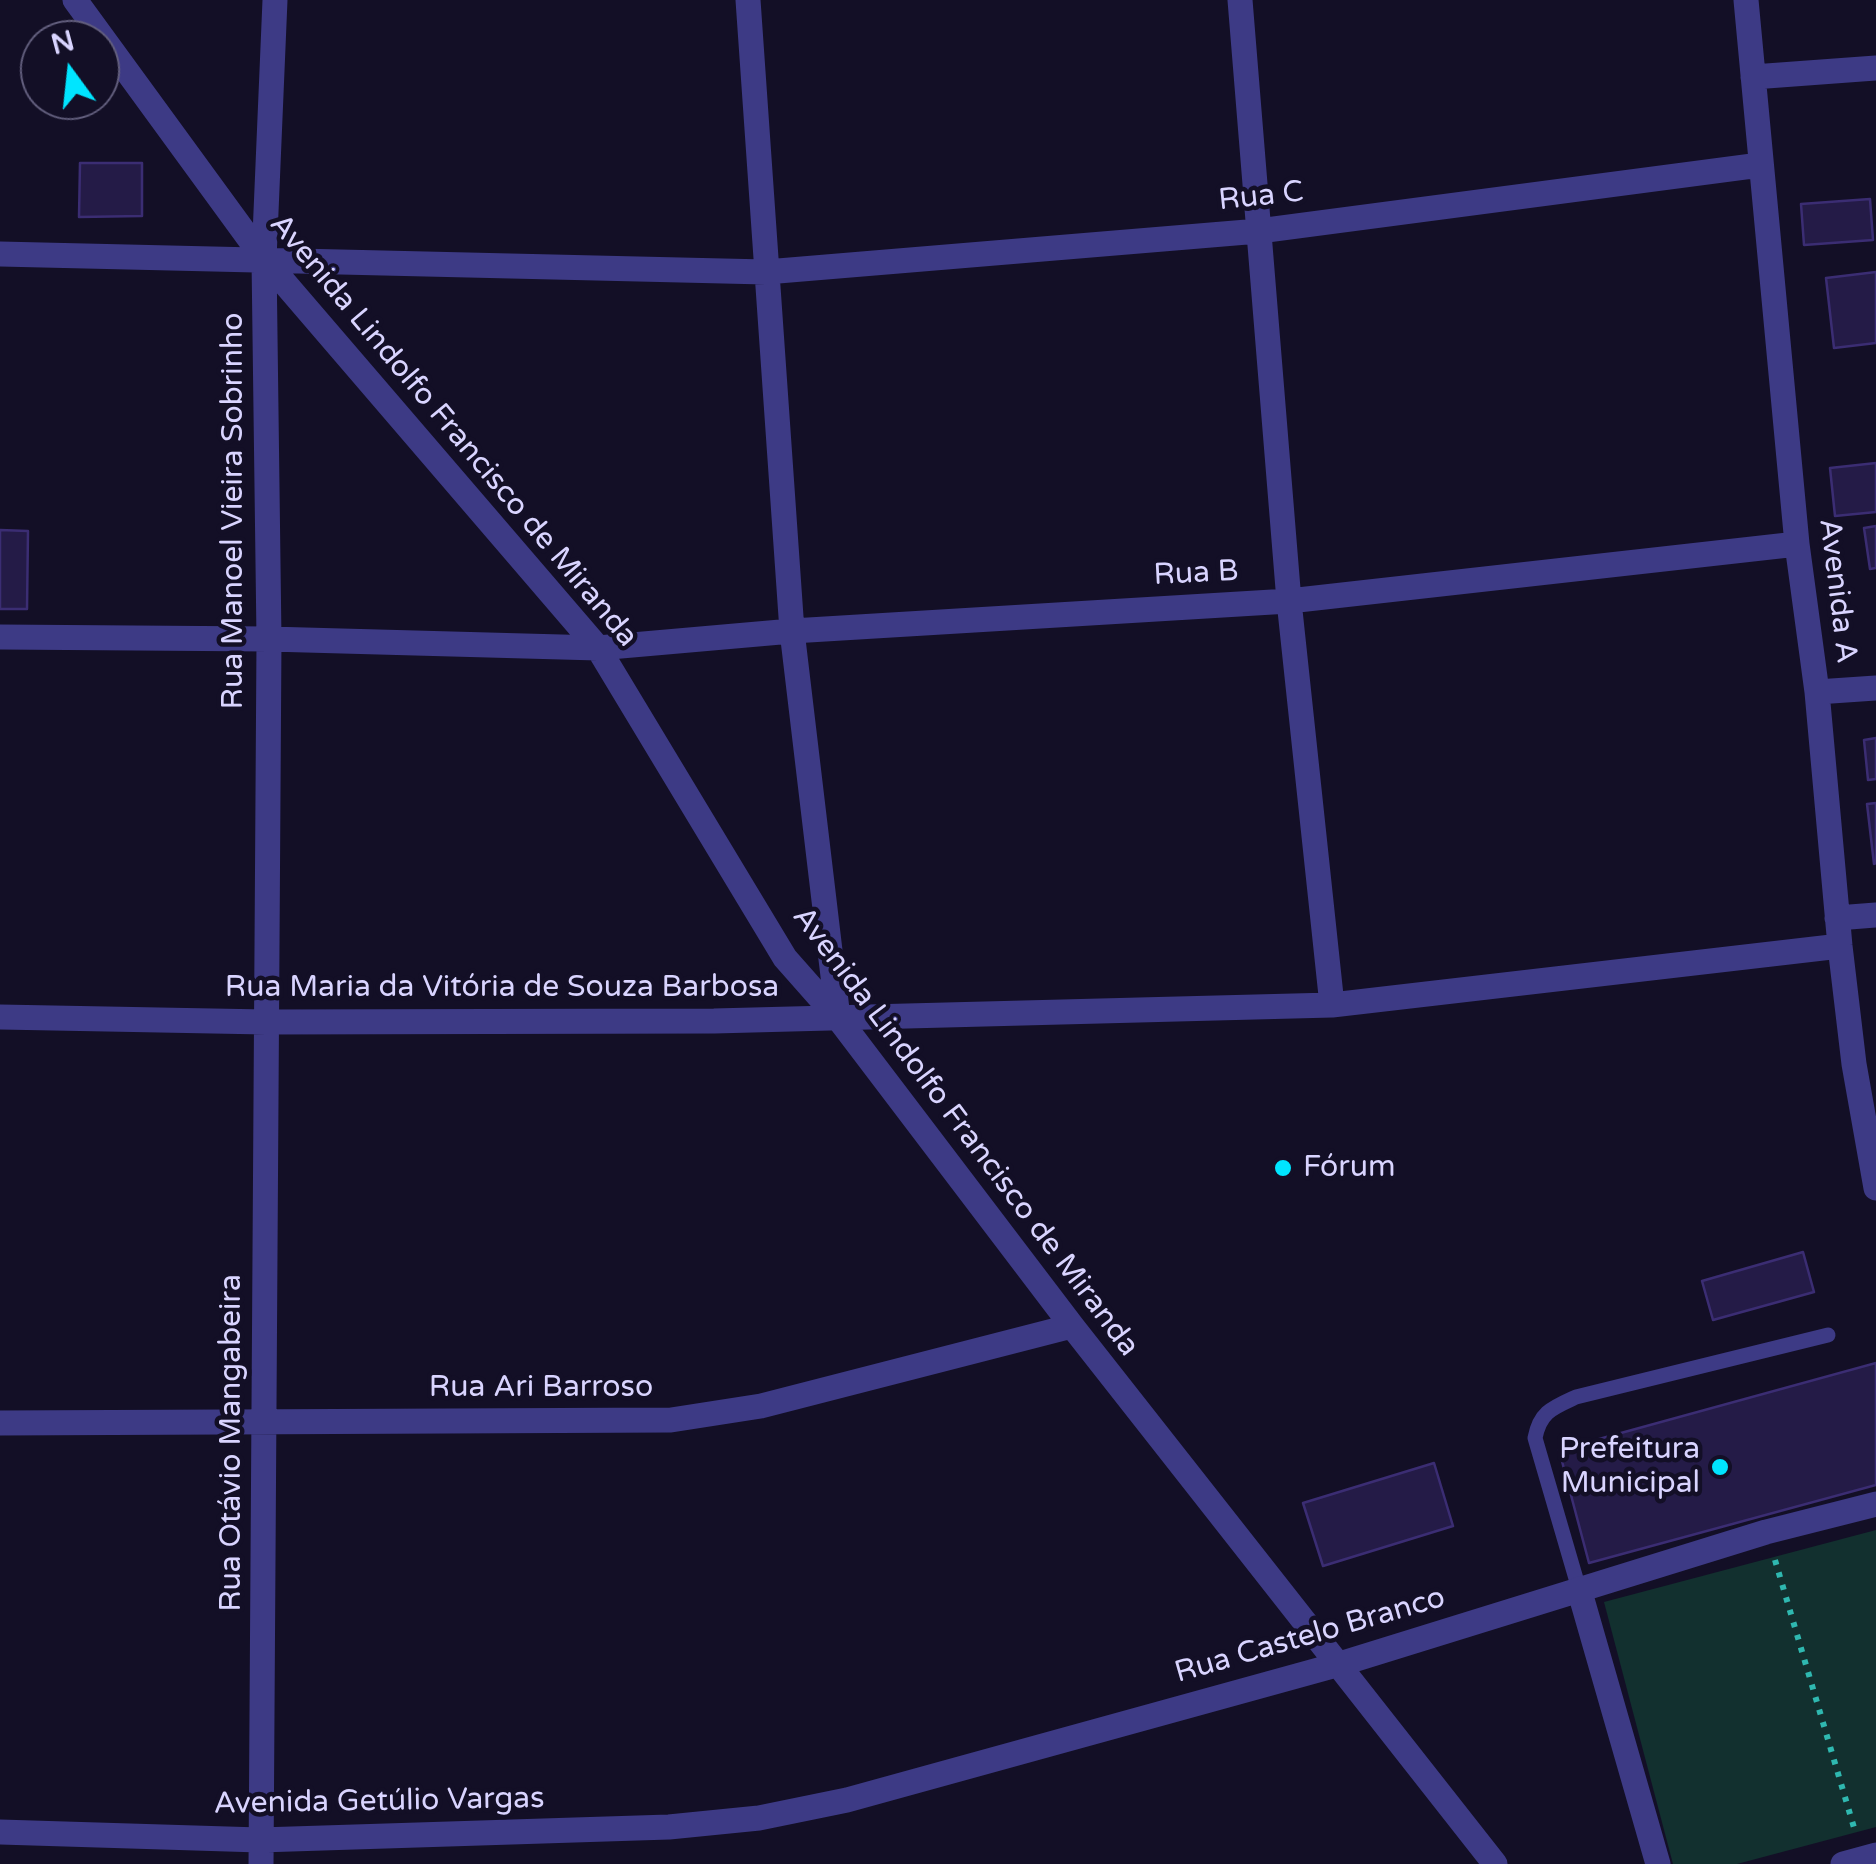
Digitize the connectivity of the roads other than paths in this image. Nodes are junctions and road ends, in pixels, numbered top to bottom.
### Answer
1 (75, 0) edge
2 (275, 0) edge
3 (748, 0) edge
4 (1240, 0) edge
5 (1746, 0) edge
6 (1876, 68) edge
7 (1753, 77) junction
8 (1760, 166) junction
9 (1259, 231) junction
10 (0, 254) edge
11 (264, 259) junction
12 (766, 272) junction
13 (1797, 544) junction
14 (1288, 601) junction
15 (792, 631) junction
16 (0, 637) edge
17 (268, 639) junction
18 (598, 648) junction
19 (1876, 688) edge
20 (1817, 692) junction
21 (1876, 915) edge
22 (1837, 918) junction
23 (1840, 946) junction
24 (1332, 1005) junction
25 (0, 1017) edge
26 (838, 1018) junction
27 (266, 1022) junction
28 (1876, 1188) edge
29 (1072, 1326) junction
30 (1828, 1335) dead end
31 (266, 1422) junction
32 (0, 1424) edge
33 (1876, 1504) edge
34 (1579, 1589) junction
35 (1340, 1664) junction
36 (760, 1818) joint
37 (0, 1832) edge
38 (261, 1852) edge
39 (1495, 1864) edge
40 (1658, 1864) edge

1 - 11 street, Avenida Lindolfo Francisco de Miranda
2 - 11 street, Rua Manoel Vieira Sobrinho
3 - 12 street
4 - 9 street
5 - 7 street, Avenida A
6 - 7 street
7 - 8 street, Avenida A
8 - 9 street, Rua C
8 - 13 street, Avenida A
9 - 12 street, Rua C
9 - 14 street
10 - 11 street, Rua C
11 - 12 street, Rua C
11 - 17 street, Rua Manoel Vieira Sobrinho
11 - 18 street, Avenida Lindolfo Francisco de Miranda
12 - 15 street
13 - 14 street, Rua B
13 - 20 street, Avenida A
14 - 15 street, Rua B
14 - 24 street
15 - 18 street, Rua B
15 - 26 street
16 - 17 street, Rua B
17 - 18 street, Rua B
17 - 27 street, Rua Manoel Vieira Sobrinho
18 - 26 street, Avenida Lindolfo Francisco de Miranda
19 - 20 street
20 - 22 street, Avenida A
21 - 22 street
22 - 23 street, Avenida A
23 - 24 street, Rua Maria da Vitória de Souza Barbosa
23 - 28 street, Avenida A
24 - 26 street, Rua Maria da Vitória de Souza Barbosa
25 - 27 street, Rua Maria da Vitória de Souza Barbosa
26 - 27 street, Rua Maria da Vitória de Souza Barbosa
26 - 29 street, Avenida Lindolfo Francisco de Miranda
27 - 31 street, Rua Otávio Mangabeira
29 - 31 street, Rua Ari Barroso
29 - 35 street, Avenida Lindolfo Francisco de Miranda
30 - 34 lane
31 - 32 street, Rua Ari Barroso
31 - 38 street, Rua Otávio Mangabeira
33 - 34 street, Rua Castelo Branco
34 - 35 street, Rua Castelo Branco
34 - 40 street
35 - 36 street, Rua Castelo Branco
35 - 39 street, Avenida Lindolfo Francisco de Miranda
36 - 38 street, Avenida Getúlio Vargas
37 - 38 street, Avenida Getúlio Vargas

